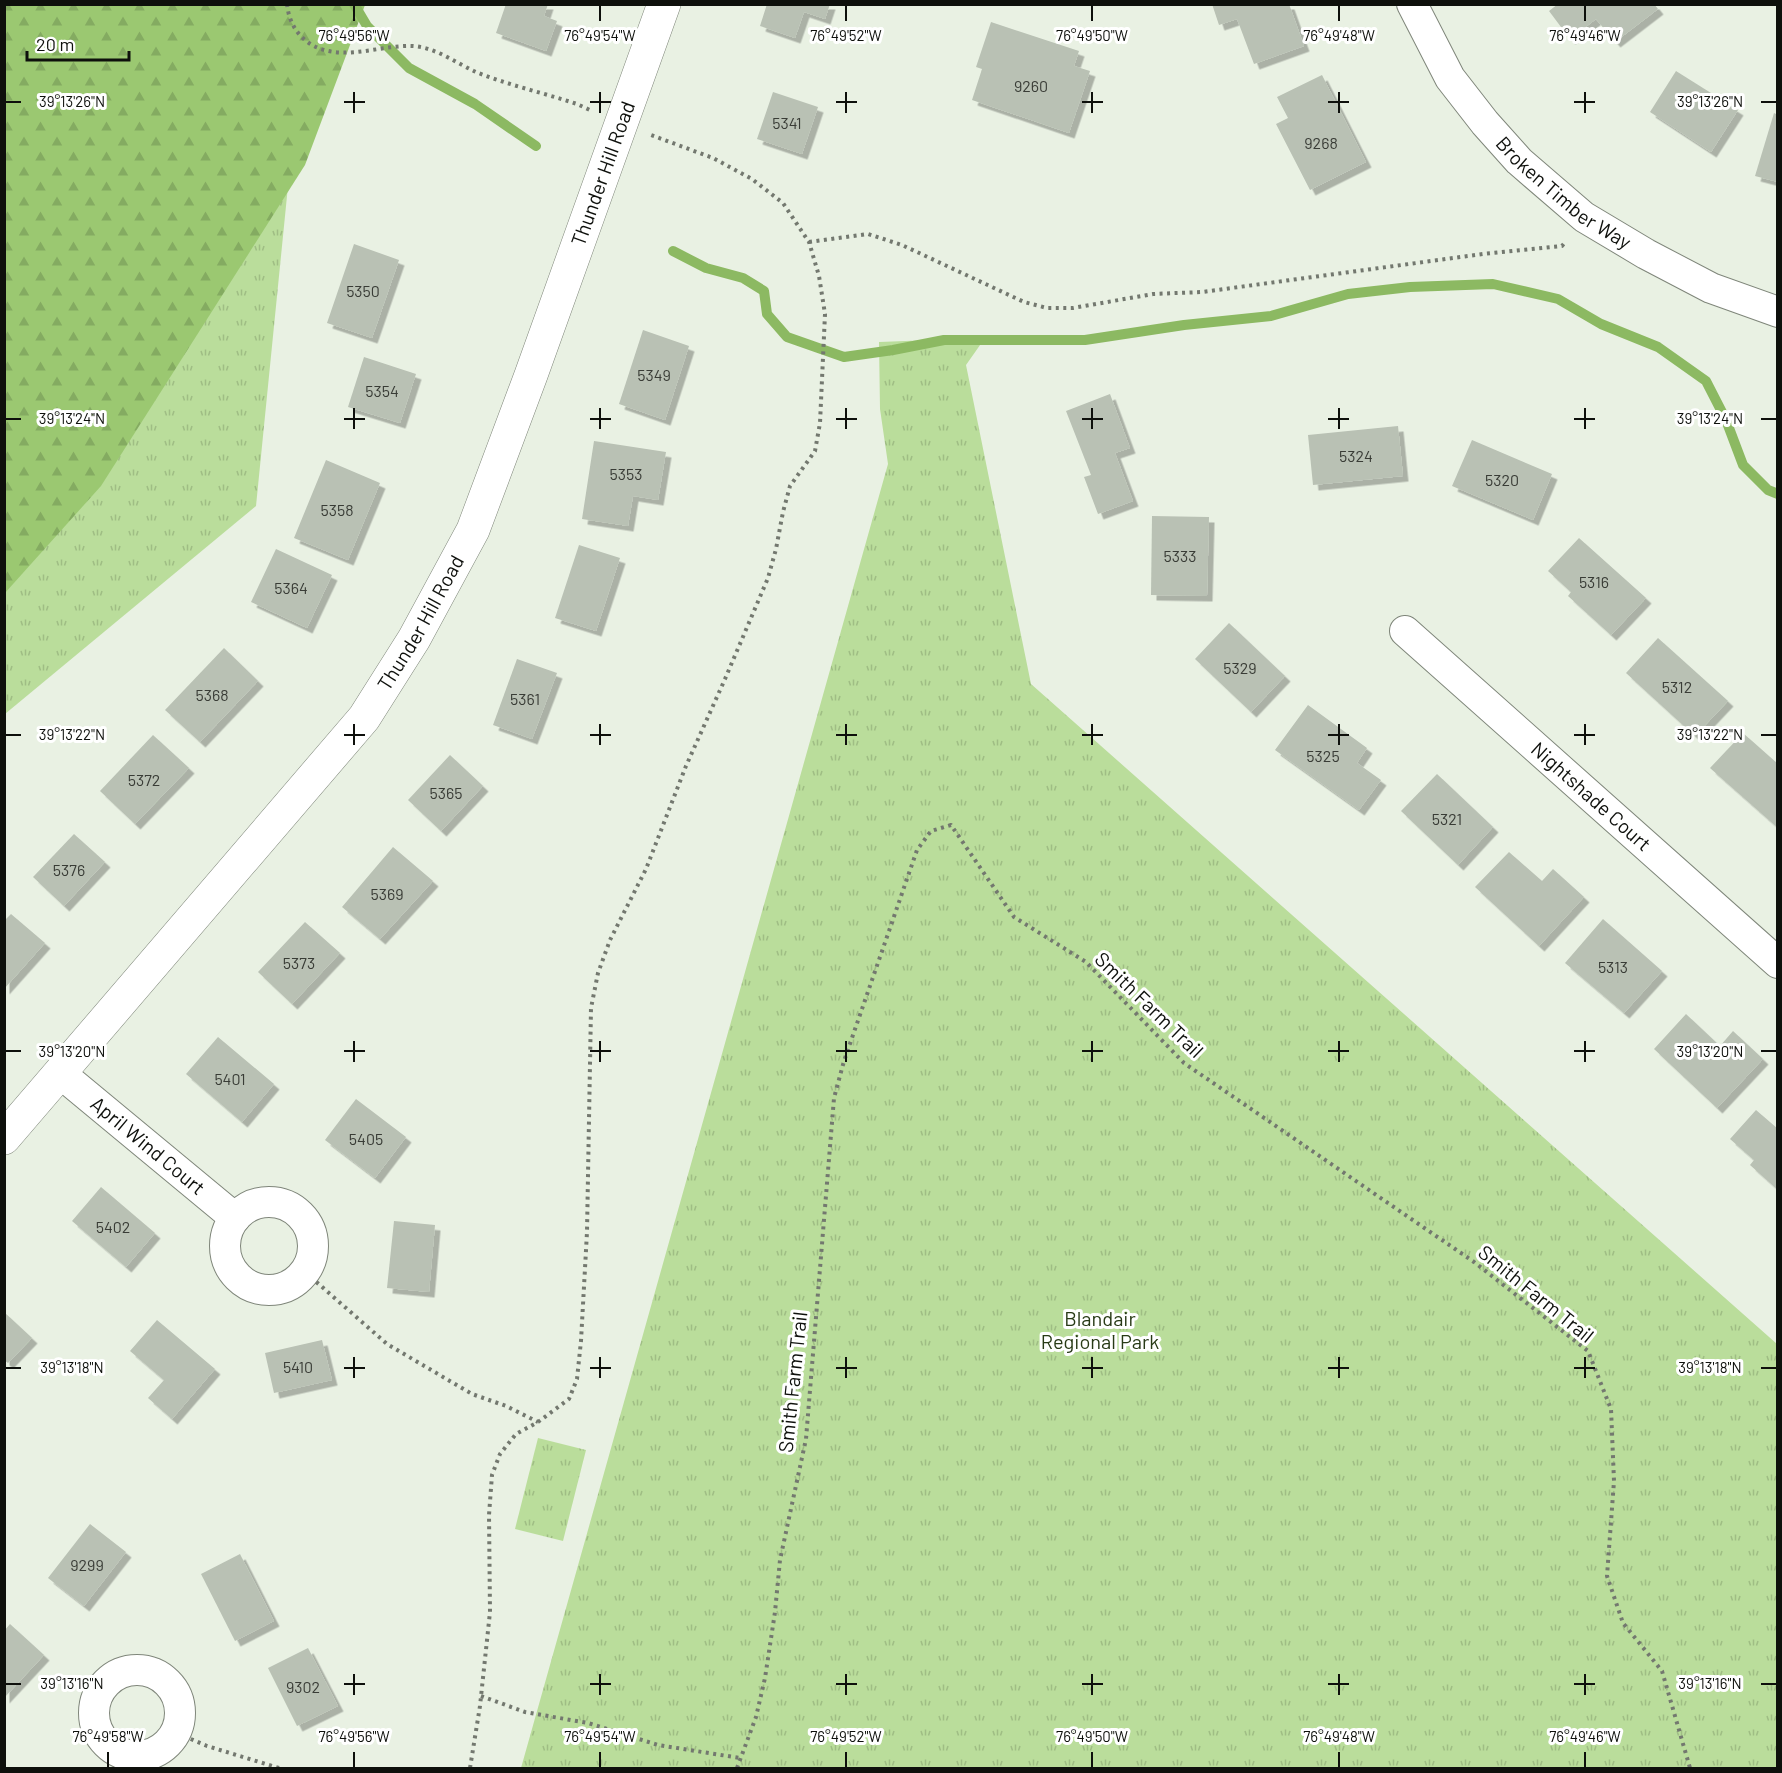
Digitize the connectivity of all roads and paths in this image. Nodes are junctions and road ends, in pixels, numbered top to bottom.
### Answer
1 (287, 4) edge
2 (664, 4) edge
3 (1412, 4) edge
4 (577, 104) dead end
5 (660, 138) dead end
6 (1584, 217) junction
7 (809, 242) junction
8 (1778, 312) edge
9 (1405, 631) dead end
10 (1778, 963) edge
11 (60, 1073) junction
12 (4, 1138) edge
13 (235, 1218) junction
14 (305, 1272) junction
15 (538, 1422) junction
16 (481, 1696) junction
17 (177, 1733) junction
18 (741, 1758) junction
19 (110, 1761) edge
20 (279, 1768) edge
21 (470, 1768) edge
22 (737, 1768) edge
23 (1690, 1768) edge

1 - 4 path
2 - 11 street, Thunder Hill Road
3 - 6 street, Broken Timber Way
5 - 7 path
6 - 7 path
6 - 8 street, Broken Timber Way
7 - 15 path
9 - 10 street, Nightshade Court
11 - 12 street, Thunder Hill Road
11 - 13 street, April Wind Court
13 - 14 street
13 - 14 street
14 - 15 path
15 - 16 path
16 - 18 path
16 - 21 path
17 - 19 street
17 - 19 street
17 - 20 path
18 - 22 path, Smith Farm Trail
18 - 23 path, Smith Farm Trail

